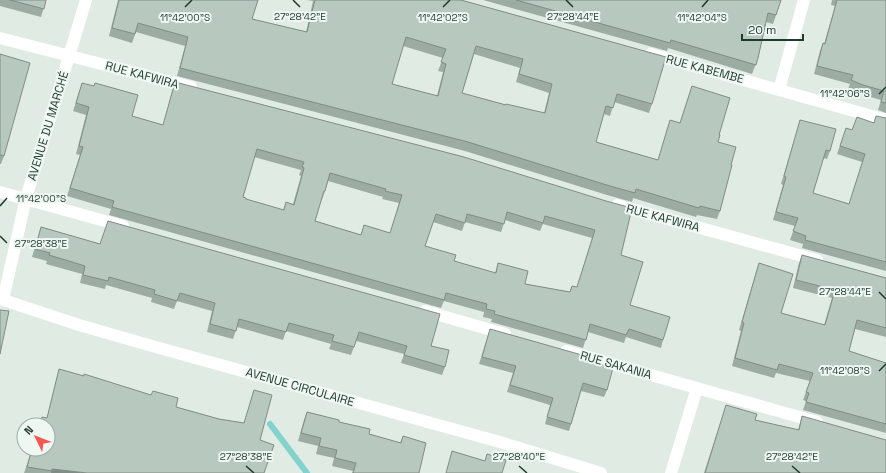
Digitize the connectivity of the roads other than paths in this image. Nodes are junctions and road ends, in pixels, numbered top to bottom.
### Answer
1 (86, 0) edge
2 (804, 0) edge
3 (0, 38) edge
4 (643, 52) edge
5 (69, 56) junction
6 (200, 90) edge
7 (779, 90) junction
8 (886, 120) edge
9 (0, 192) edge
10 (26, 198) junction
11 (605, 202) edge
12 (133, 228) edge
13 (825, 262) edge
14 (1, 299) edge
15 (415, 308) edge
16 (514, 336) edge
17 (552, 347) edge
18 (697, 388) junction
19 (825, 424) edge
20 (601, 473) edge
21 (671, 473) edge

1 - 5 street, AVENUE DU MARCHÉ
2 - 7 street
3 - 5 street, RUE KAFWIRA
4 - 7 street, RUE KABEMBE
5 - 6 street, RUE KAFWIRA
5 - 10 street, AVENUE DU MARCHÉ
7 - 8 street, RUE KABEMBE
9 - 10 street
10 - 12 street
10 - 14 street, AVENUE DU MARCHÉ
11 - 13 street, RUE KAFWIRA
14 - 20 street, AVENUE CIRCULAIRE
15 - 16 street
17 - 18 street, RUE SAKANIA
18 - 19 street, RUE SAKANIA
18 - 21 street

